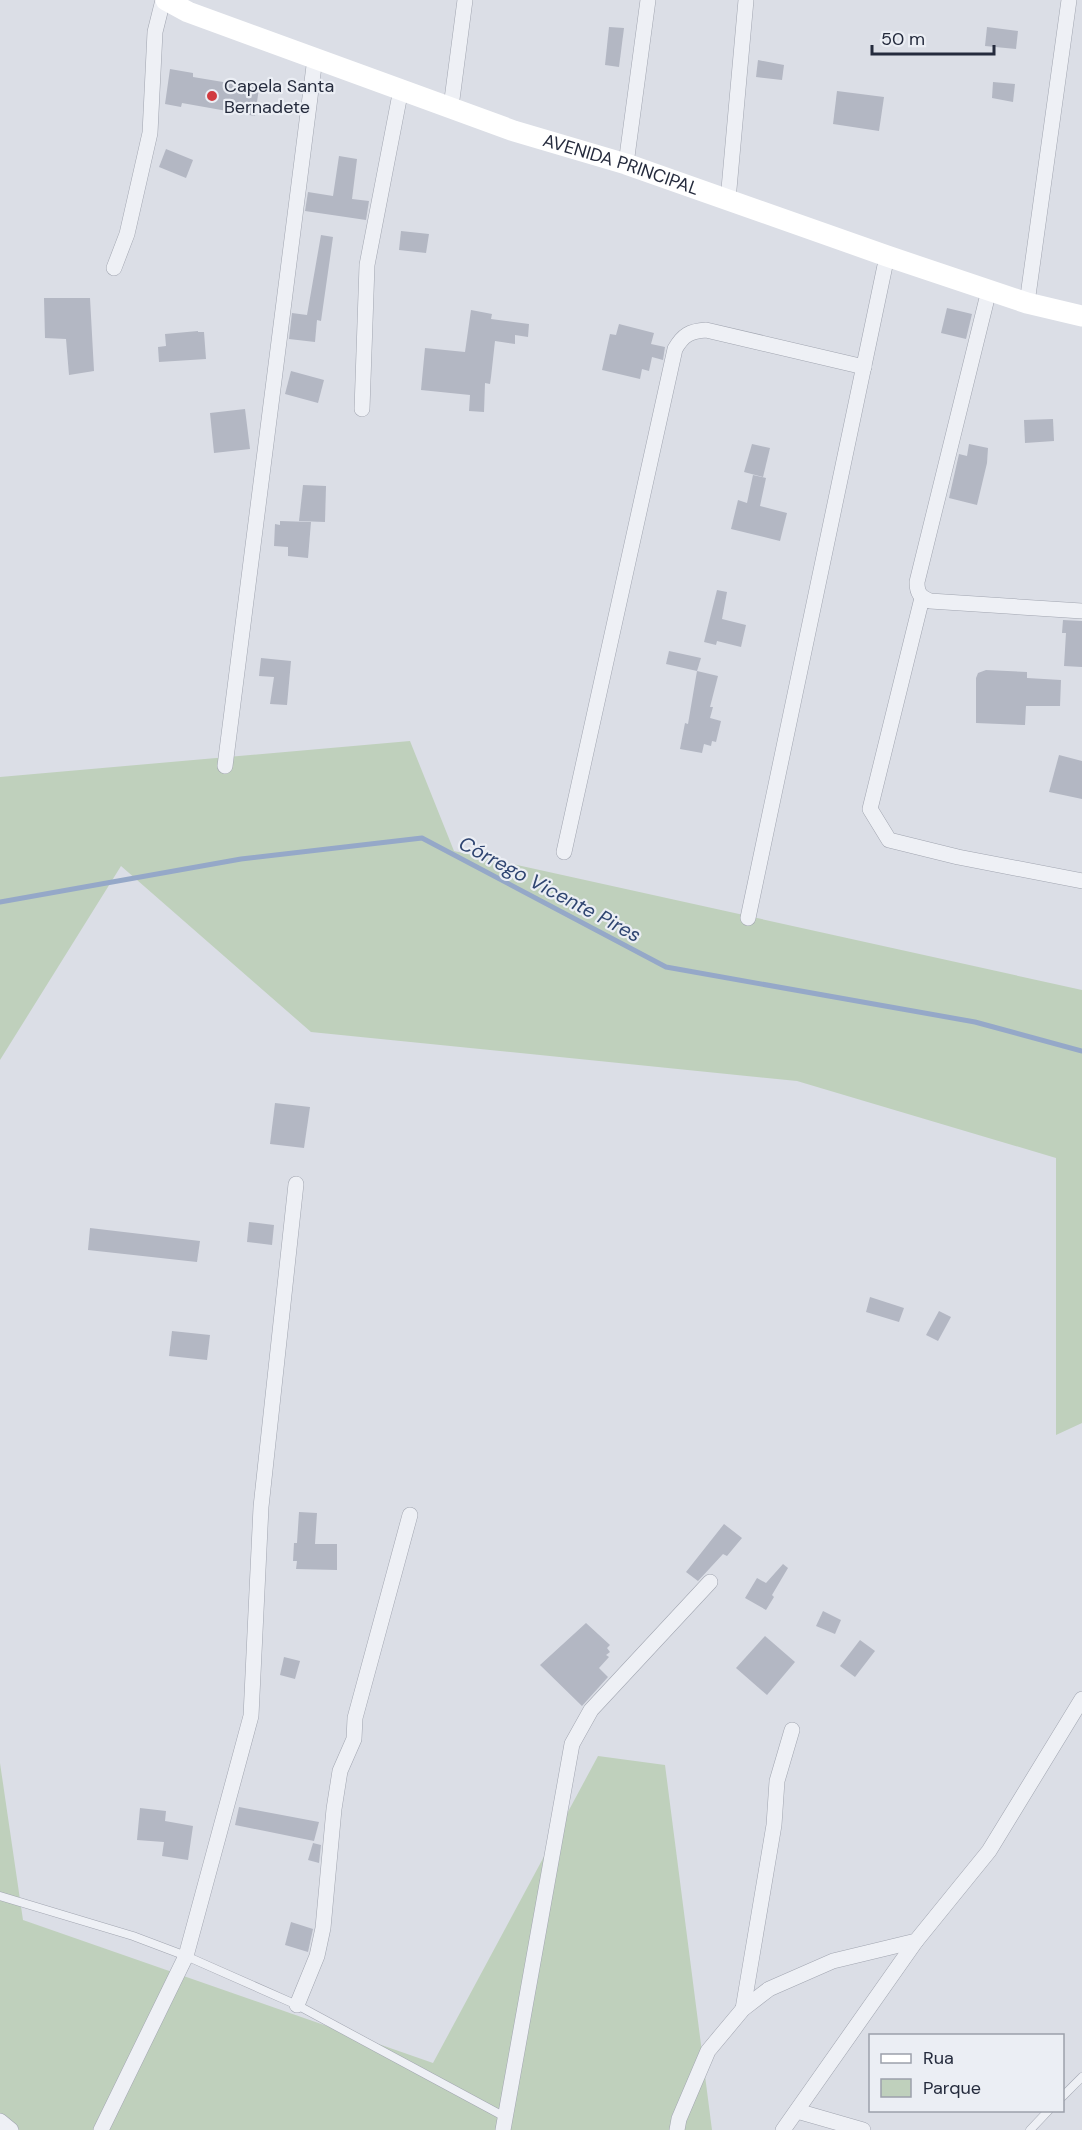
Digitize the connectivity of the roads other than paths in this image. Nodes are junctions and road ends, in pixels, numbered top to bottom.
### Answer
1 (164, 0) edge
2 (465, 0) edge
3 (648, 0) edge
4 (746, 0) edge
5 (1069, 0) edge
6 (315, 58) junction
7 (401, 89) junction
8 (451, 107) junction
9 (626, 164) junction
10 (728, 200) junction
11 (887, 256) junction
12 (114, 268) dead end
13 (989, 290) junction
14 (1027, 303) junction
15 (1082, 316) edge
16 (864, 367) junction
17 (362, 409) dead end
18 (922, 598) junction
19 (1082, 611) edge
20 (225, 766) dead end
21 (564, 852) dead end
22 (1082, 881) edge
23 (748, 918) dead end
24 (297, 1184) dead end
25 (410, 1515) dead end
26 (710, 1582) dead end
27 (1082, 1699) edge
28 (792, 1730) dead end
29 (0, 1896) edge
30 (916, 1941) junction
31 (186, 1956) junction
32 (297, 2005) junction
33 (743, 2009) junction
34 (1082, 2077) edge
35 (1064, 2095) edge
36 (797, 2111) junction
37 (1047, 2112) edge
38 (0, 2121) edge
39 (504, 2123) edge
40 (11, 2130) edge
41 (100, 2130) edge
42 (677, 2130) edge
43 (783, 2130) edge
44 (863, 2130) edge
45 (1030, 2130) edge

1 - 6 street, AVENIDA PRINCIPAL
1 - 12 street
2 - 8 street
3 - 9 street
4 - 10 street
5 - 14 street
6 - 7 street, AVENIDA PRINCIPAL
6 - 20 street
7 - 8 street, AVENIDA PRINCIPAL
7 - 17 street
8 - 9 street, AVENIDA PRINCIPAL
9 - 10 street, AVENIDA PRINCIPAL
10 - 11 street, AVENIDA PRINCIPAL
11 - 13 street, AVENIDA PRINCIPAL
11 - 16 street
13 - 14 street, AVENIDA PRINCIPAL
13 - 18 street
14 - 15 street, AVENIDA PRINCIPAL
16 - 21 street
16 - 23 street
18 - 19 street
18 - 22 street
24 - 31 street
25 - 32 street
26 - 39 street
27 - 30 street
28 - 33 street
29 - 31 lane
30 - 33 street
30 - 36 street
31 - 32 lane
31 - 41 street
32 - 39 lane
33 - 42 street
34 - 35 lane
36 - 43 street
36 - 44 street
37 - 45 lane
38 - 40 street

